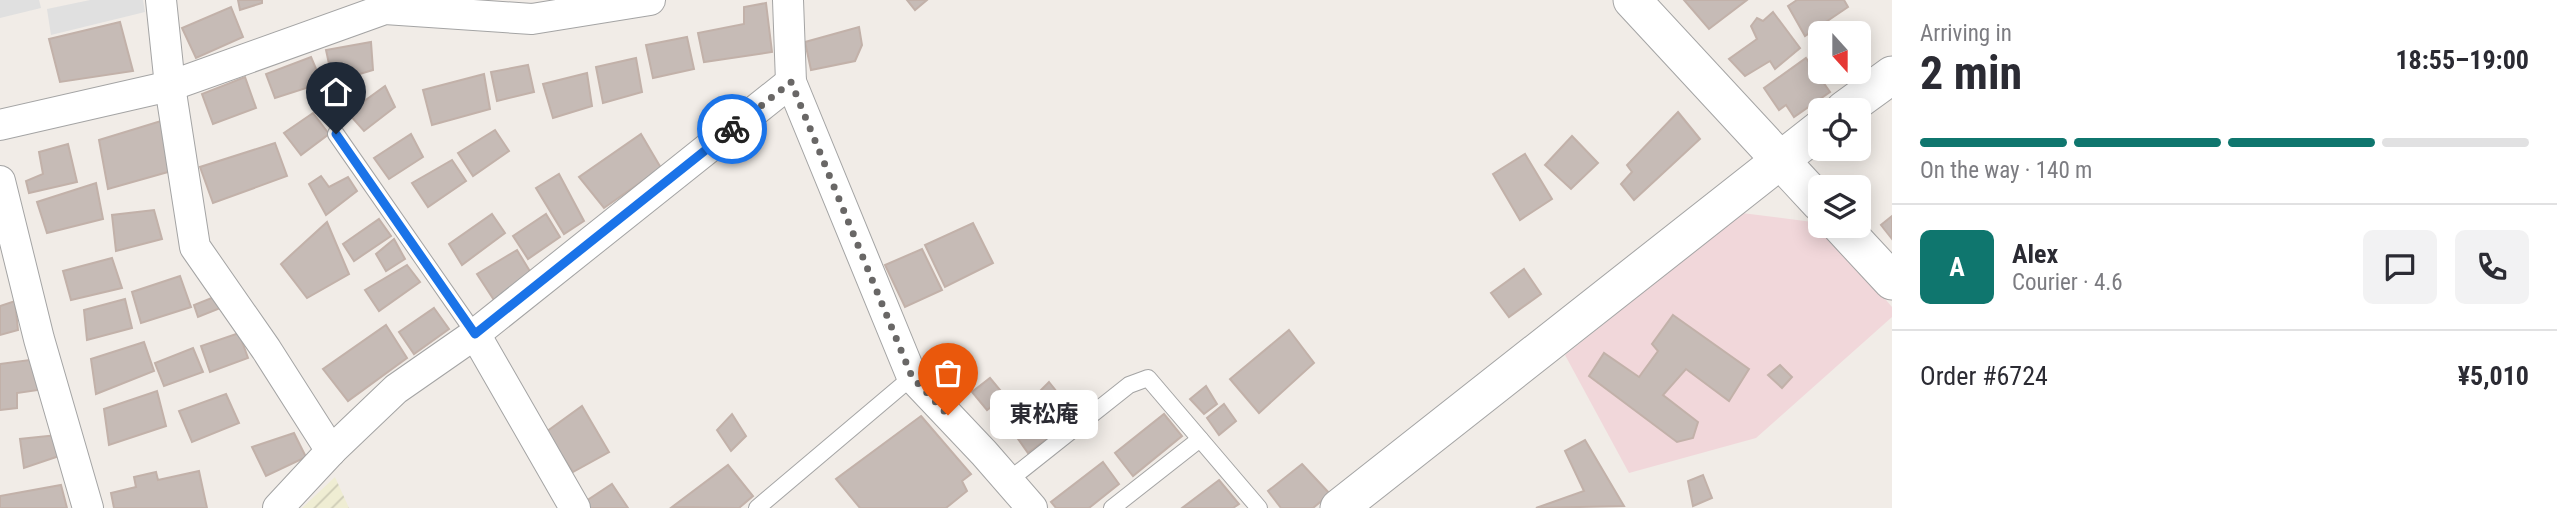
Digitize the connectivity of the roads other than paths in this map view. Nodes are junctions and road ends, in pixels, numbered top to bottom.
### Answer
1 (161, 0) edge
2 (650, 0) edge
3 (788, 0) edge
4 (1632, 0) edge
5 (384, 4) edge
6 (1892, 75) edge
7 (791, 82) junction
8 (170, 86) junction
9 (1860, 98) edge
10 (0, 125) edge
11 (336, 134) dead end
12 (1808, 138) edge
13 (1780, 160) junction
14 (0, 181) edge
15 (1808, 190) edge
16 (1852, 238) edge
17 (1892, 281) edge
18 (475, 334) junction
19 (912, 377) junction
20 (1200, 439) junction
21 (331, 451) junction
22 (1009, 481) junction
23 (88, 508) edge
24 (278, 508) edge
25 (575, 508) edge
26 (757, 508) edge
27 (1032, 508) edge
28 (1112, 508) edge
29 (1259, 508) edge
30 (1339, 508) edge

1 - 8 street
2 - 5 street
3 - 7 street
4 - 13 street
5 - 8 street
6 - 9 street
7 - 18 street
7 - 19 street
8 - 10 street
8 - 21 street
11 - 18 lane
12 - 13 street
13 - 15 street
13 - 30 street
14 - 23 street
16 - 17 street
18 - 21 street
18 - 25 street
19 - 22 street
19 - 26 lane
20 - 22 lane
20 - 28 lane
20 - 29 lane
21 - 24 street
22 - 27 street

